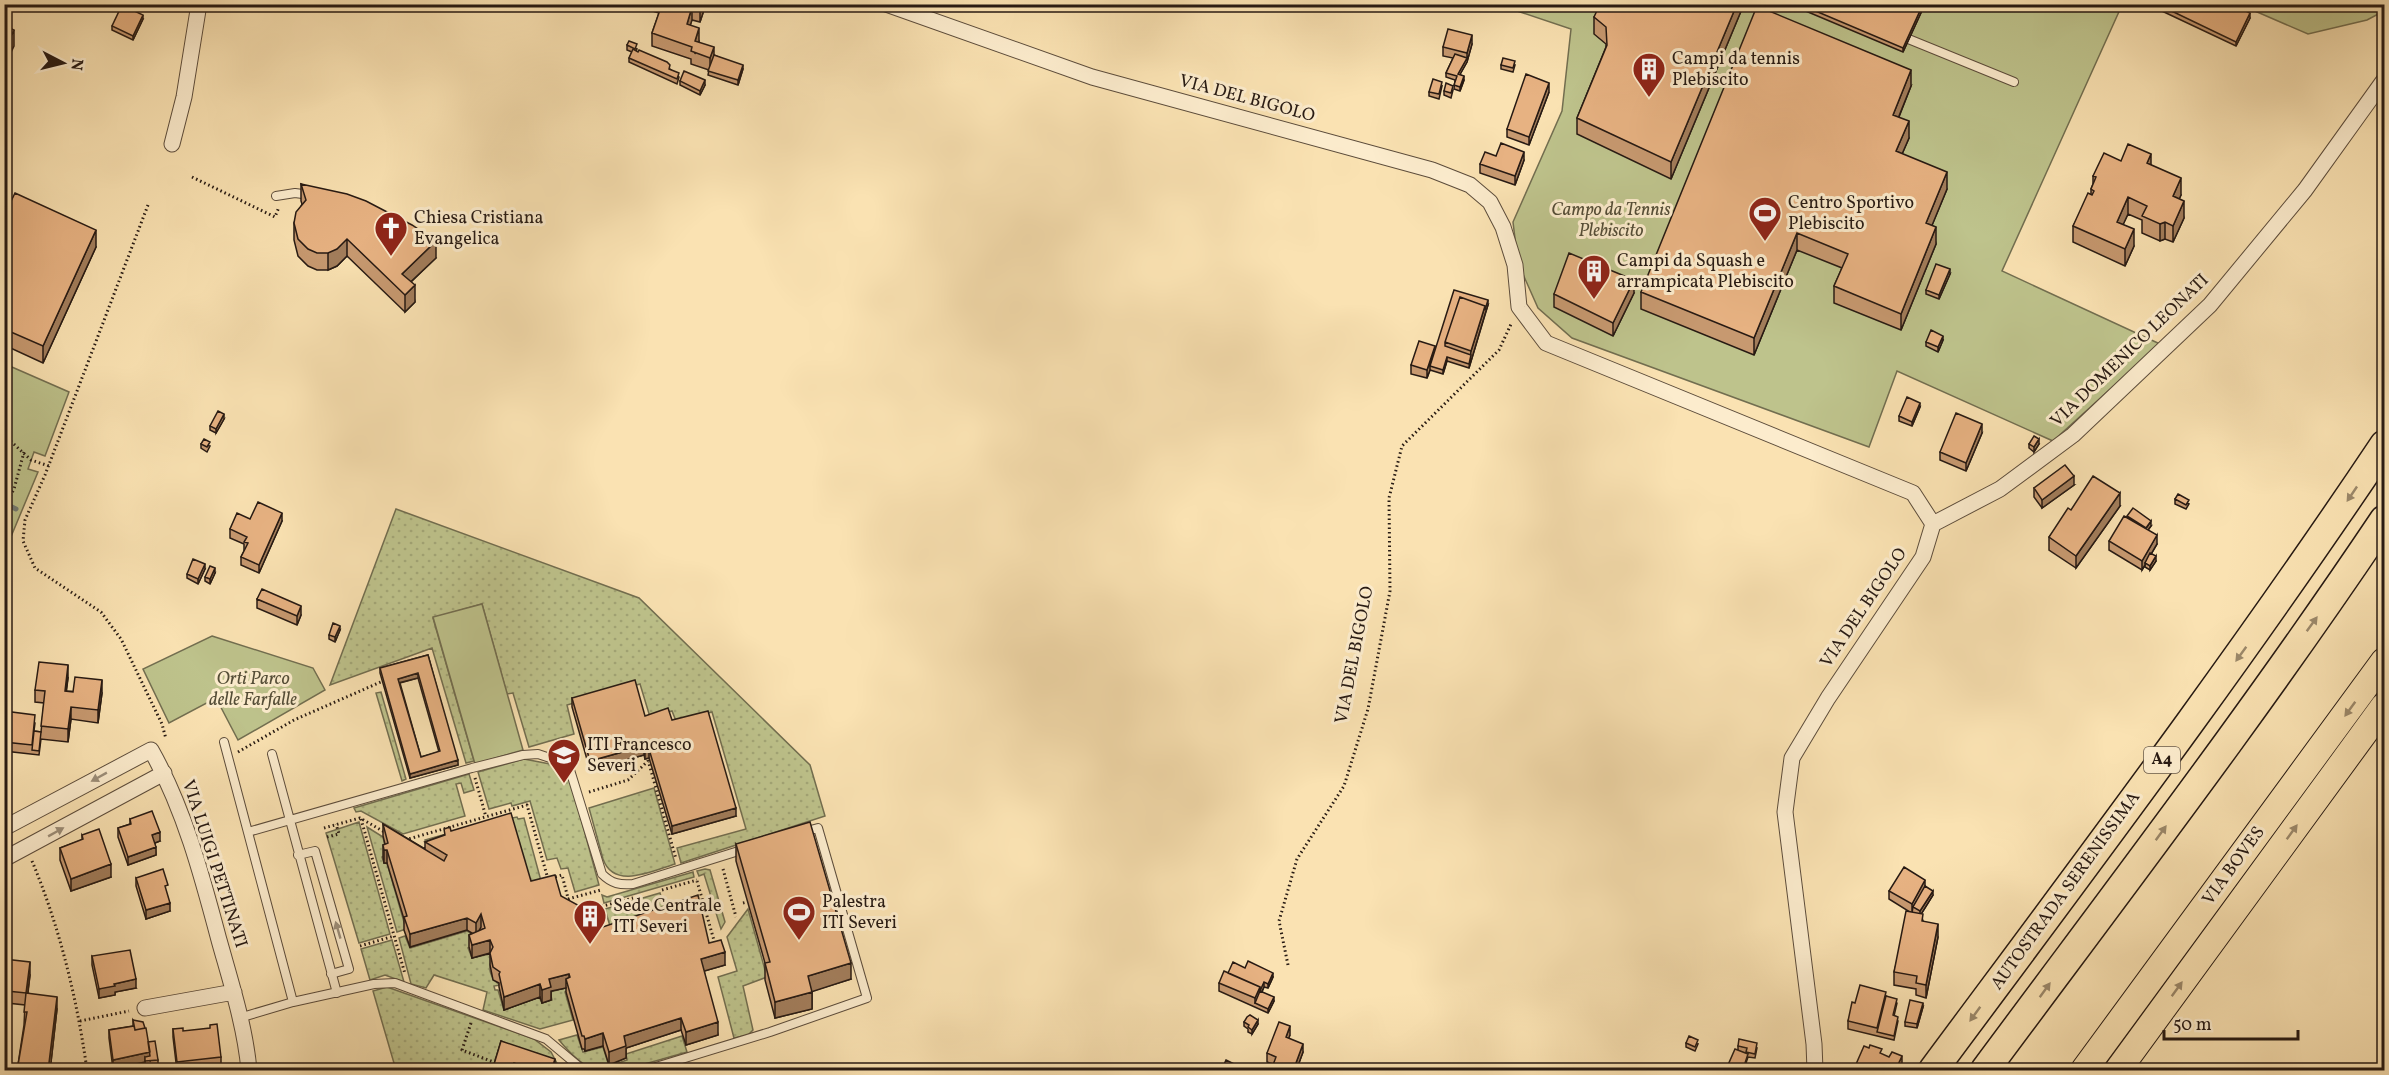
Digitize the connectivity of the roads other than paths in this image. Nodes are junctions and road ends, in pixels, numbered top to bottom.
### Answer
1 (199, 4) edge
2 (886, 4) edge
3 (1888, 30) edge
4 (2385, 80) edge
5 (2014, 82) dead end
6 (172, 144) dead end
7 (312, 196) edge
8 (279, 198) road end
9 (2385, 445) edge
10 (2385, 520) edge
11 (1933, 524) junction
12 (2385, 661) edge
13 (2385, 706) edge
14 (224, 742) dead end
15 (272, 754) dead end
16 (164, 773) junction
17 (289, 820) junction
18 (4, 828) edge
19 (248, 832) junction
20 (796, 834) edge
21 (752, 847) edge
22 (298, 855) junction
23 (4, 859) edge
24 (331, 974) junction
25 (234, 992) junction
26 (337, 993) junction
27 (293, 1002) junction
28 (146, 1008) road end
29 (239, 1018) junction
30 (249, 1071) edge
31 (583, 1071) edge
32 (646, 1071) edge
33 (1815, 1071) edge
34 (1933, 1071) edge
35 (1986, 1071) edge
36 (2084, 1071) edge
37 (2118, 1071) edge

1 - 6 street
2 - 11 street, VIA DEL BIGOLO
3 - 5 lane
4 - 11 street, VIA DOMENICO LEONATI
7 - 8 lane
9 -> 34 highway, AUTOSTRADA SERENISSIMA / A4
35 -> 10 highway, A4
11 - 33 street, VIA DEL BIGOLO
12 -> 36 highway, VIA BOVES
37 -> 13 highway, VIA BOVES
14 - 19 lane
15 - 17 lane
16 -> 18 street, VIA LUIGI PETTINATI
23 -> 16 street
16 - 25 street, VIA LUIGI PETTINATI
17 - 19 lane
17 - 21 lane
17 - 22 lane
19 - 27 lane
20 - 32 lane
22 - 24 lane
24 -> 22 lane
24 - 26 lane
25 - 28 street
25 - 29 street, VIA LUIGI PETTINATI
26 - 27 lane
26 - 31 lane
27 - 29 lane
29 - 30 street, VIA LUIGI PETTINATI

